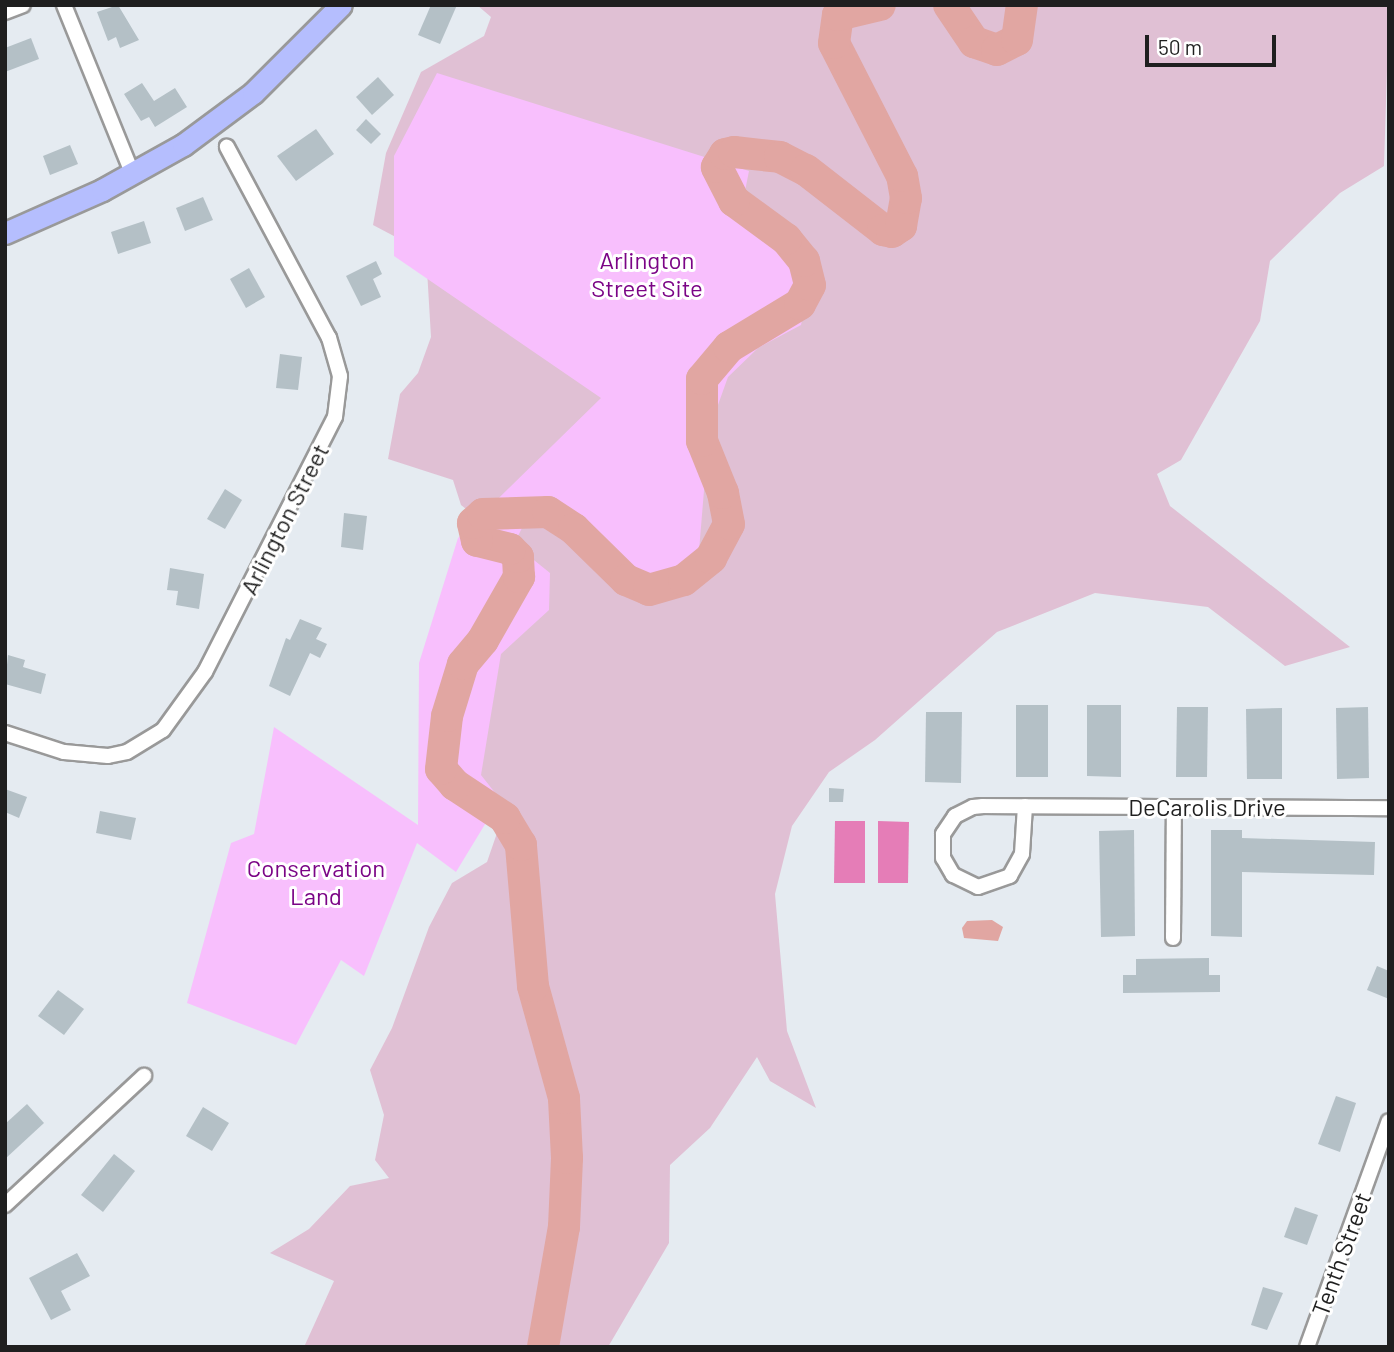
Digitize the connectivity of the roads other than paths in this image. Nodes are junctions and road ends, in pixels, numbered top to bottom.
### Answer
1 (23, 5) edge
2 (64, 5) edge
3 (341, 5) edge
4 (5, 12) edge
5 (227, 147) dead end
6 (134, 174) junction
7 (5, 233) edge
8 (5, 733) edge
9 (1025, 806) junction
10 (1174, 807) junction
11 (1389, 808) edge
12 (1173, 938) dead end
13 (144, 1076) dead end
14 (1389, 1121) edge
15 (5, 1205) edge
16 (1307, 1347) edge

1 - 4 street
2 - 6 street
3 - 6 main road
5 - 8 street, Arlington Street
6 - 7 main road
9 - 9 street, DeCarolis Drive
9 - 10 street, DeCarolis Drive
10 - 11 street, DeCarolis Drive
10 - 12 street
13 - 15 street
14 - 16 street, Tenth Street

